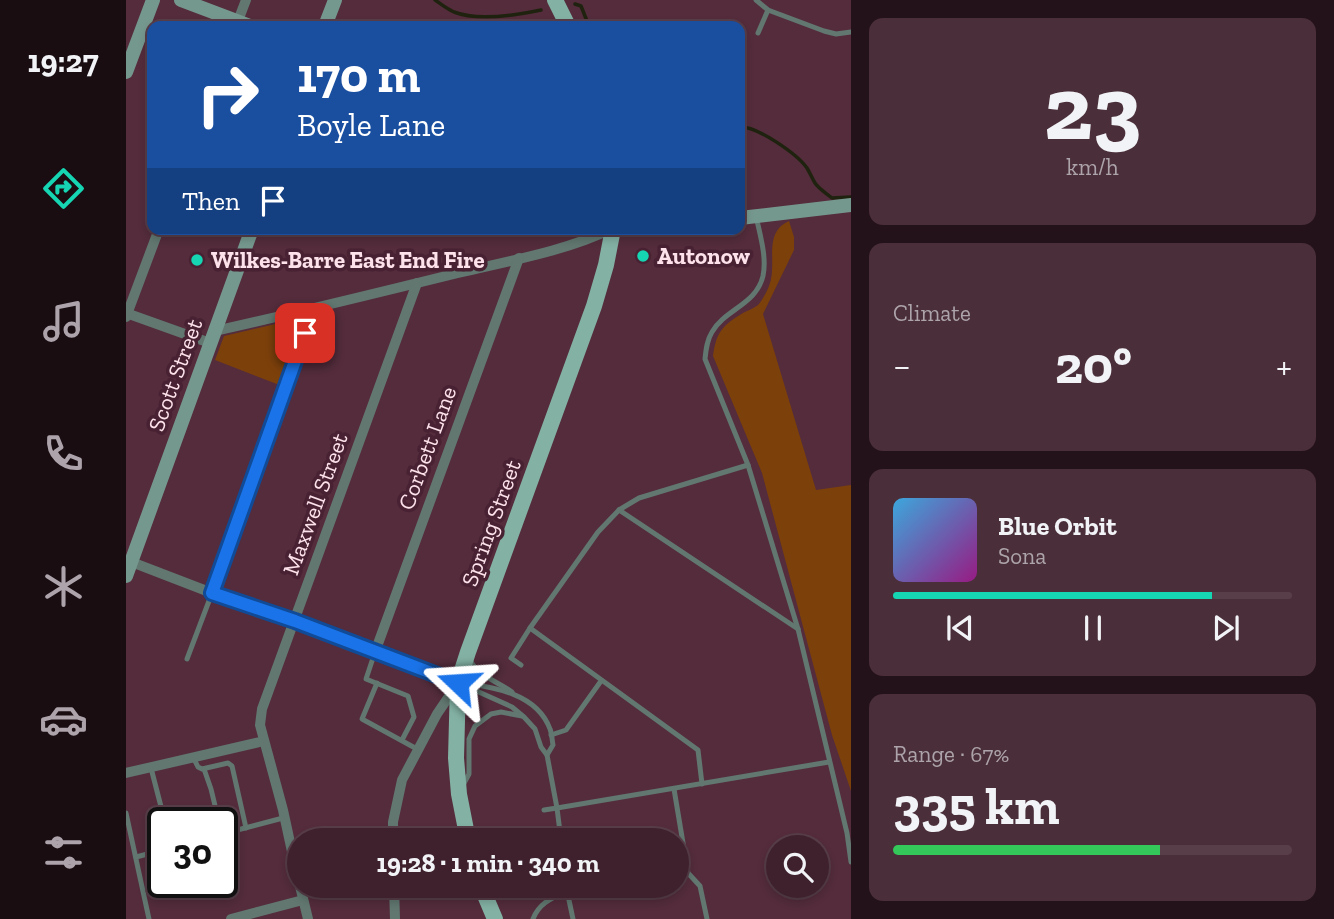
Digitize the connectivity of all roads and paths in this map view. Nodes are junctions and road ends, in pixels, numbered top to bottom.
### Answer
1 (153, 0) edge
2 (181, 0) edge
3 (246, 0) edge
4 (335, 0) edge
5 (756, 0) edge
6 (768, 10) junction
7 (231, 21) edge
8 (242, 21) edge
9 (327, 21) edge
10 (851, 32) edge
11 (758, 33) dead end
12 (126, 72) edge
13 (851, 205) edge
14 (756, 216) junction
15 (745, 217) edge
16 (157, 235) edge
17 (250, 235) edge
18 (599, 235) edge
19 (611, 235) edge
20 (519, 258) junction
21 (417, 283) junction
22 (314, 309) junction
23 (126, 314) edge
24 (213, 337) junction
25 (748, 465) junction
26 (619, 510) junction
27 (128, 566) edge
28 (212, 593) junction
29 (295, 621) junction
30 (530, 628) junction
31 (798, 629) junction
32 (375, 652) junction
33 (468, 652) junction
34 (187, 659) dead end
35 (521, 664) dead end
36 (601, 681) junction
37 (377, 683) junction
38 (458, 683) junction
39 (515, 694) junction
40 (524, 717) junction
41 (551, 735) junction
42 (402, 740) junction
43 (264, 741) junction
44 (417, 749) junction
45 (547, 755) junction
46 (193, 757) junction
47 (829, 762) junction
48 (151, 766) junction
49 (204, 769) junction
50 (126, 773) edge
51 (702, 784) junction
52 (674, 789) junction
53 (459, 794) junction
54 (161, 807) edge
55 (215, 807) edge
56 (557, 808) junction
57 (544, 810) dead end
58 (126, 813) edge
59 (285, 818) junction
60 (246, 828) junction
61 (287, 828) edge
62 (394, 828) edge
63 (466, 828) edge
64 (560, 828) edge
65 (238, 830) edge
66 (147, 854) edge
67 (136, 857) junction
68 (851, 862) edge
69 (394, 898) edge
70 (486, 898) edge
71 (550, 898) edge
72 (568, 898) edge
73 (303, 900) joint
74 (149, 919) edge
75 (231, 919) edge
76 (308, 919) edge
77 (395, 919) edge
78 (495, 919) edge
79 (533, 919) edge
80 (573, 919) edge
81 (707, 919) edge

1 - 12 street
2 - 7 street
3 - 8 street
4 - 9 street
5 - 6 lane
6 - 10 lane
6 - 11 lane
13 - 14 street
14 - 15 street
14 - 25 lane
16 - 23 street
17 - 24 street, Scott Street
18 - 20 street
19 - 33 main road, Spring Street
20 - 21 street
20 - 32 street, Corbett Lane
21 - 22 street
21 - 29 street, Maxwell Street
22 - 24 street
22 - 28 street
23 - 24 street
24 - 27 street, Scott Street
25 - 26 lane
25 - 31 lane
26 - 30 lane
26 - 31 lane
27 - 28 street
28 - 29 street
28 - 34 lane
29 - 32 street
29 - 43 street, Maxwell Street
30 - 35 lane
30 - 36 lane
31 - 47 lane
32 - 37 lane
32 - 38 street
33 - 38 main road, Spring Street
33 - 39 lane
36 - 41 lane
36 - 51 lane
37 - 42 lane
37 - 42 lane
38 - 39 lane
38 - 40 lane
38 - 44 street
38 - 53 main road, Spring Street
39 - 41 lane
40 - 45 lane
40 - 53 lane
41 - 45 lane
42 - 44 lane
43 - 46 street
43 - 59 street, Maxwell Street
44 - 62 street
45 - 56 lane
46 - 48 street
46 - 49 lane
47 - 51 lane
47 - 68 lane
48 - 50 street
48 - 54 lane
49 - 55 lane
49 - 60 lane
51 - 52 lane
52 - 56 lane
52 - 81 lane
53 - 63 main road, Spring Street
56 - 57 lane
56 - 64 lane
58 - 67 lane
59 - 60 lane
59 - 61 street, Maxwell Street
60 - 65 lane
66 - 67 lane
67 - 74 lane
69 - 77 street
70 - 78 main road
71 - 79 lane
72 - 80 lane
73 - 75 street
73 - 76 street, Maxwell Street

